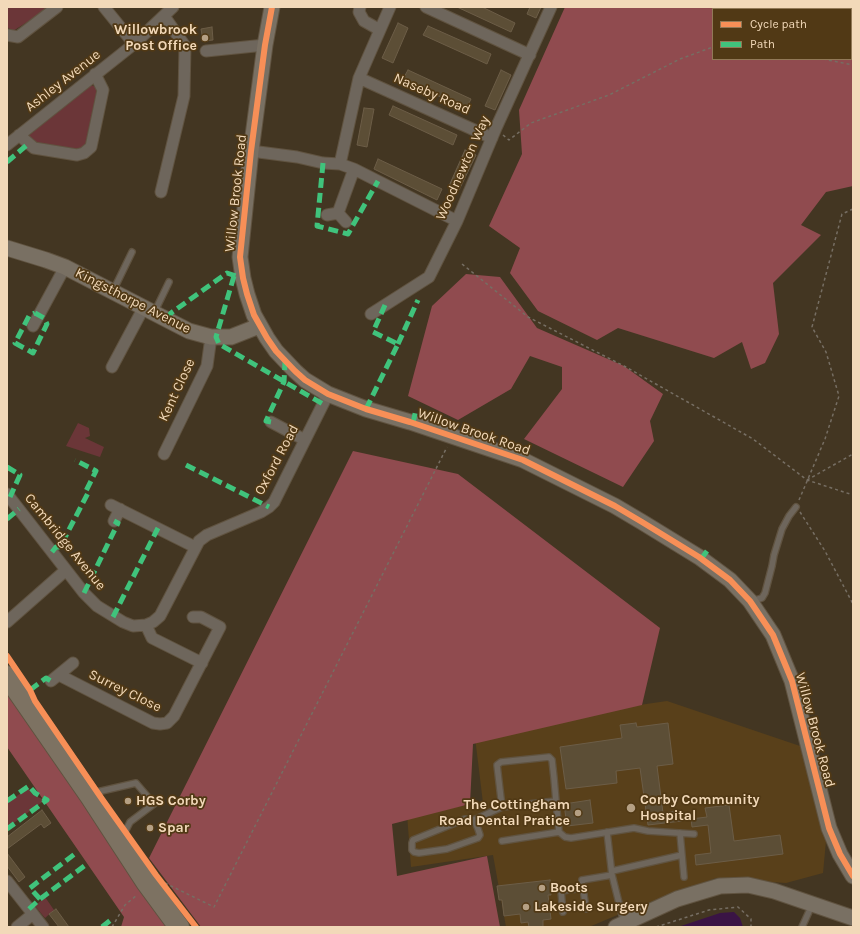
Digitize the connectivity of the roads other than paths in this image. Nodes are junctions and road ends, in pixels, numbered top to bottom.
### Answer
1 (57, 7) edge
2 (104, 7) edge
3 (173, 7) edge
4 (272, 7) edge
5 (360, 7) edge
6 (390, 7) edge
7 (426, 7) edge
8 (551, 7) edge
9 (164, 16) junction
10 (380, 30) junction
11 (7, 35) edge
12 (134, 44) junction
13 (265, 45) junction
14 (206, 51) dead end
15 (530, 55) junction
16 (95, 74) junction
17 (359, 78) junction
18 (494, 133) junction
19 (19, 135) junction
20 (7, 145) edge
21 (251, 151) junction
22 (340, 164) junction
23 (354, 169) junction
24 (161, 192) dead end
25 (457, 221) junction
26 (346, 222) dead end
27 (7, 248) edge
28 (132, 252) dead end
29 (66, 267) junction
30 (169, 282) dead end
31 (112, 291) junction
32 (149, 310) junction
33 (371, 314) dead end
34 (33, 326) dead end
35 (259, 326) junction
36 (211, 337) junction
37 (112, 367) dead end
38 (328, 394) junction
39 (271, 422) dead end
40 (305, 440) junction
41 (164, 454) dead end
42 (9, 500) edge
43 (796, 506) road end
44 (114, 521) dead end
45 (195, 547) junction
46 (66, 570) junction
47 (750, 601) junction
48 (193, 617) dead end
49 (7, 622) edge
50 (146, 625) junction
51 (202, 662) junction
52 (73, 663) dead end
53 (7, 676) edge
54 (90, 796) junction
55 (556, 801) junction
56 (502, 807) junction
57 (474, 820) junction
58 (559, 832) junction
59 (606, 832) junction
60 (680, 833) junction
61 (694, 834) dead end
62 (118, 839) junction
63 (502, 841) dead end
64 (682, 855) junction
65 (612, 873) junction
66 (853, 876) edge
67 (684, 877) dead end
68 (7, 881) edge
69 (583, 888) junction
70 (813, 904) junction
71 (586, 909) dead end
72 (563, 912) dead end
73 (33, 914) junction
74 (853, 918) edge
75 (620, 925) edge
76 (16, 927) edge
77 (43, 927) edge
78 (179, 927) edge
79 (802, 927) edge

1 - 11 street
2 - 12 street
3 - 9 street, Ashley Avenue
4 - 13 street, Willow Brook Road
5 - 10 street
6 - 10 street
7 - 15 street
8 - 15 street, Woodnewton Way
9 - 12 street, Ashley Avenue
9 - 24 street
10 - 17 street
12 - 16 street, Ashley Avenue
13 - 14 street
13 - 21 street, Willow Brook Road
15 - 18 street, Woodnewton Way
16 - 19 street, Ashley Avenue
16 - 19 street
17 - 18 street, Naseby Road
17 - 22 street
18 - 25 street, Woodnewton Way
19 - 20 street, Ashley Avenue
21 - 22 street
21 - 35 street, Willow Brook Road
22 - 23 street
23 - 25 street
23 - 26 street
25 - 33 street, Woodnewton Way
27 - 29 street, Kingsthorpe Avenue
28 - 31 lane
29 - 31 street, Kingsthorpe Avenue
29 - 34 street
30 - 32 lane
31 - 32 street, Kingsthorpe Avenue
32 - 36 street, Kingsthorpe Avenue
32 - 37 street
35 - 36 street, Kingsthorpe Avenue
35 - 38 street, Willow Brook Road
36 - 41 street, Kent Close
38 - 40 street, Oxford Road
38 - 47 street, Willow Brook Road
39 - 40 street
40 - 45 street, Oxford Road
42 - 46 street, Cambridge Avenue
43 - 47 lane
44 - 45 street
45 - 50 street, Oxford Road
46 - 49 street
46 - 50 street, Cambridge Avenue
47 - 66 street, Willow Brook Road
48 - 51 street, Surrey Close
50 - 51 street
51 - 52 street, Surrey Close
53 - 54 highway
54 - 62 highway
54 - 62 lane
55 - 56 lane
55 - 56 lane
55 - 58 lane
56 - 57 lane
57 - 57 lane
58 - 59 lane
58 - 63 lane
59 - 60 lane
59 - 65 lane
60 - 61 lane
60 - 64 lane
62 - 78 highway
64 - 65 lane
64 - 67 lane
65 - 69 lane
65 - 75 lane
68 - 73 street
69 - 71 lane
69 - 72 lane
70 - 74 street
70 - 75 street
70 - 79 lane
73 - 76 street
73 - 77 street

